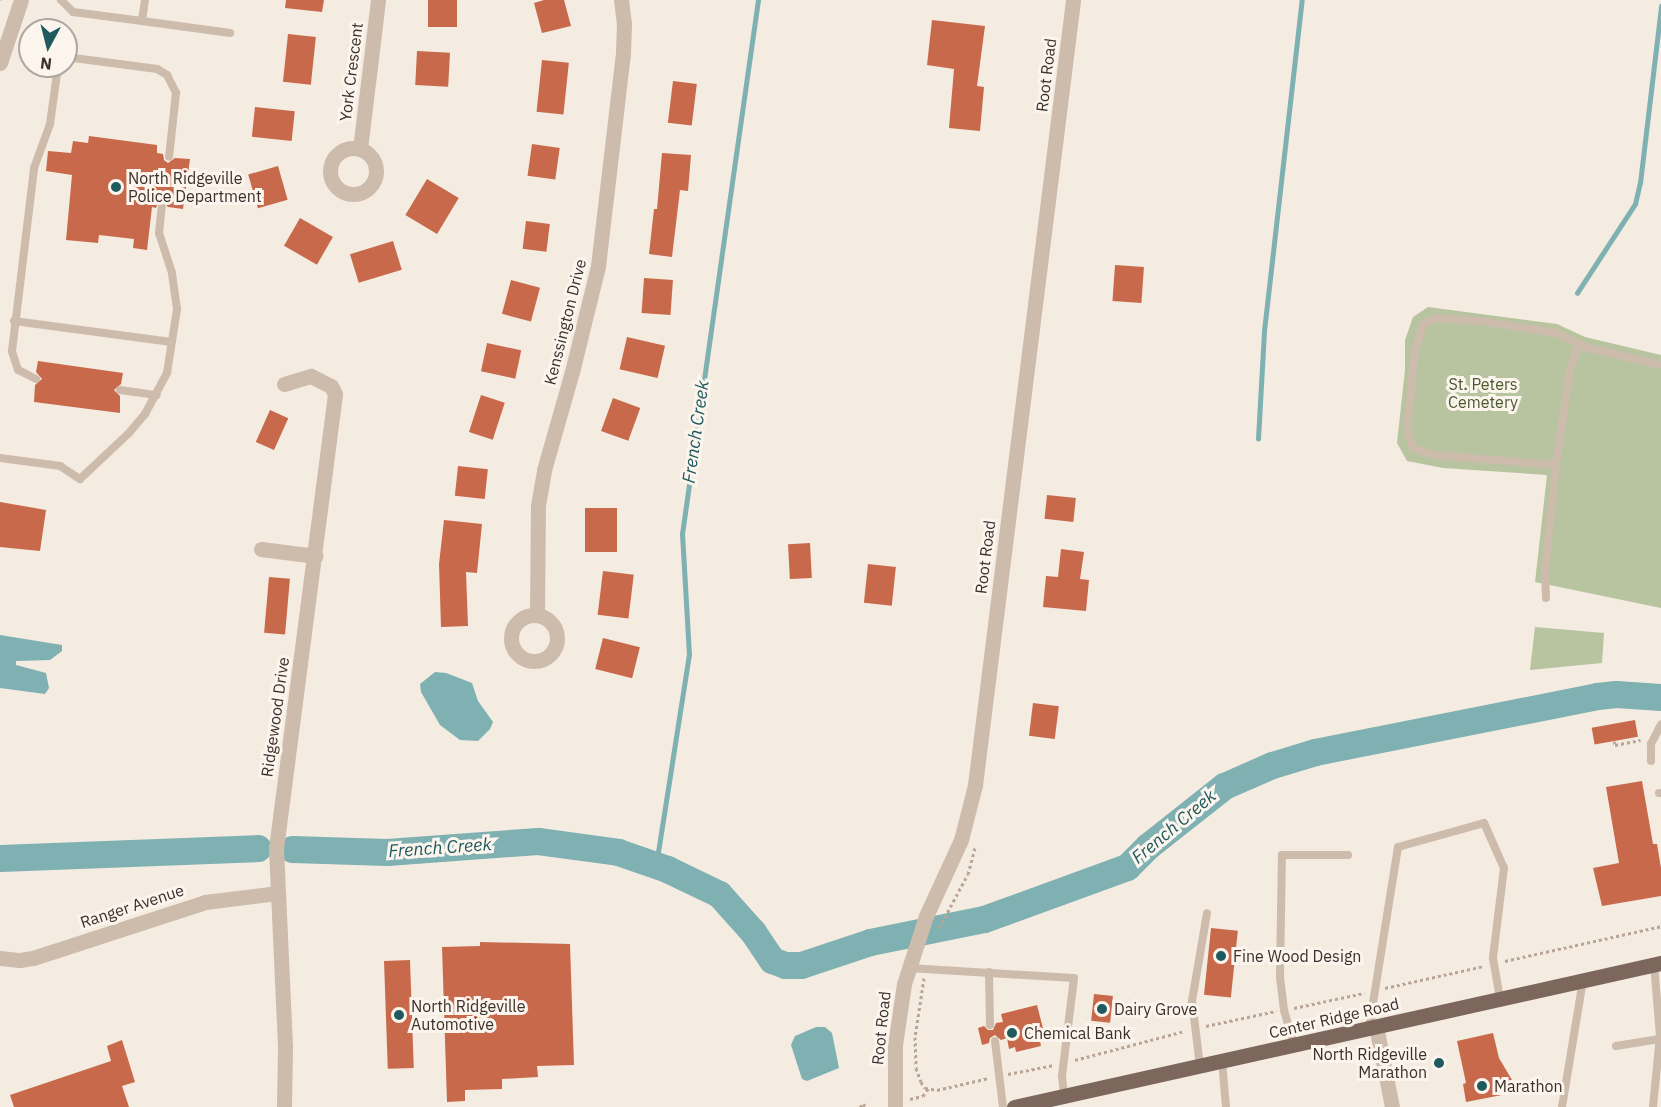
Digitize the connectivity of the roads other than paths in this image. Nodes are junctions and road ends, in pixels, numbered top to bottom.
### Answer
1 (21, 0) edge
2 (61, 0) edge
3 (145, 0) edge
4 (378, 0) edge
5 (621, 0) edge
6 (1073, 0) edge
7 (142, 21) junction
8 (230, 33) dead end
9 (78, 59) edge
10 (0, 63) edge
11 (56, 78) edge
12 (360, 149) dead end
13 (169, 157) dead end
14 (162, 206) dead end
15 (14, 321) junction
16 (172, 342) junction
17 (1578, 343) junction
18 (1661, 365) edge
19 (36, 379) dead end
20 (284, 384) dead end
21 (120, 390) dead end
22 (157, 395) junction
23 (0, 458) edge
24 (1557, 465) junction
25 (261, 549) dead end
26 (315, 556) junction
27 (1546, 598) dead end
28 (537, 615) dead end
29 (1661, 724) edge
30 (1651, 761) dead end
31 (1348, 855) dead end
32 (277, 893) junction
33 (1207, 913) dead end
34 (0, 958) edge
35 (1658, 964) edge
36 (908, 968) junction
37 (989, 972) junction
38 (1582, 981) junction
39 (1500, 999) junction
40 (990, 1025) dead end
41 (1372, 1027) junction
42 (1659, 1039) junction
43 (995, 1041) dead end
44 (1294, 1045) junction
45 (1616, 1046) dead end
46 (1222, 1061) junction
47 (1200, 1067) junction
48 (1064, 1095) junction
49 (284, 1107) edge
50 (895, 1107) edge
51 (1003, 1107) edge
52 (1014, 1107) edge
53 (1226, 1107) edge
54 (1392, 1107) edge
55 (1562, 1107) edge
56 (1653, 1107) edge

1 - 10 street
2 - 7 lane
3 - 7 lane
4 - 12 street, York Crescent
5 - 28 street, Kenssington Drive
6 - 36 street, Root Road
7 - 8 lane
9 - 13 lane
11 - 15 lane
14 - 16 lane
15 - 16 lane
15 - 19 lane
16 - 22 lane
17 - 18 lane
17 - 24 lane
17 - 24 lane
20 - 26 street, Ridgewood Drive
21 - 22 lane
22 - 23 lane
24 - 27 lane
25 - 26 street
26 - 32 street, Ridgewood Drive
29 - 30 lane
31 - 44 lane
32 - 34 street, Ranger Avenue
32 - 49 street, Ridgewood Drive
33 - 47 lane
35 - 38 main road, Center Ridge Road
35 - 42 lane
36 - 37 lane
36 - 50 street, Root Road
37 - 40 lane
37 - 48 lane
38 - 39 main road, Center Ridge Road
38 - 55 lane
39 - 41 main road, Center Ridge Road
39 - 41 lane
41 - 44 main road, Center Ridge Road
41 - 54 street
42 - 45 lane
42 - 56 lane
43 - 51 lane
44 - 46 main road, Center Ridge Road
46 - 47 main road, Center Ridge Road
46 - 53 lane
47 - 48 main road, Center Ridge Road
48 - 52 main road, Center Ridge Road

